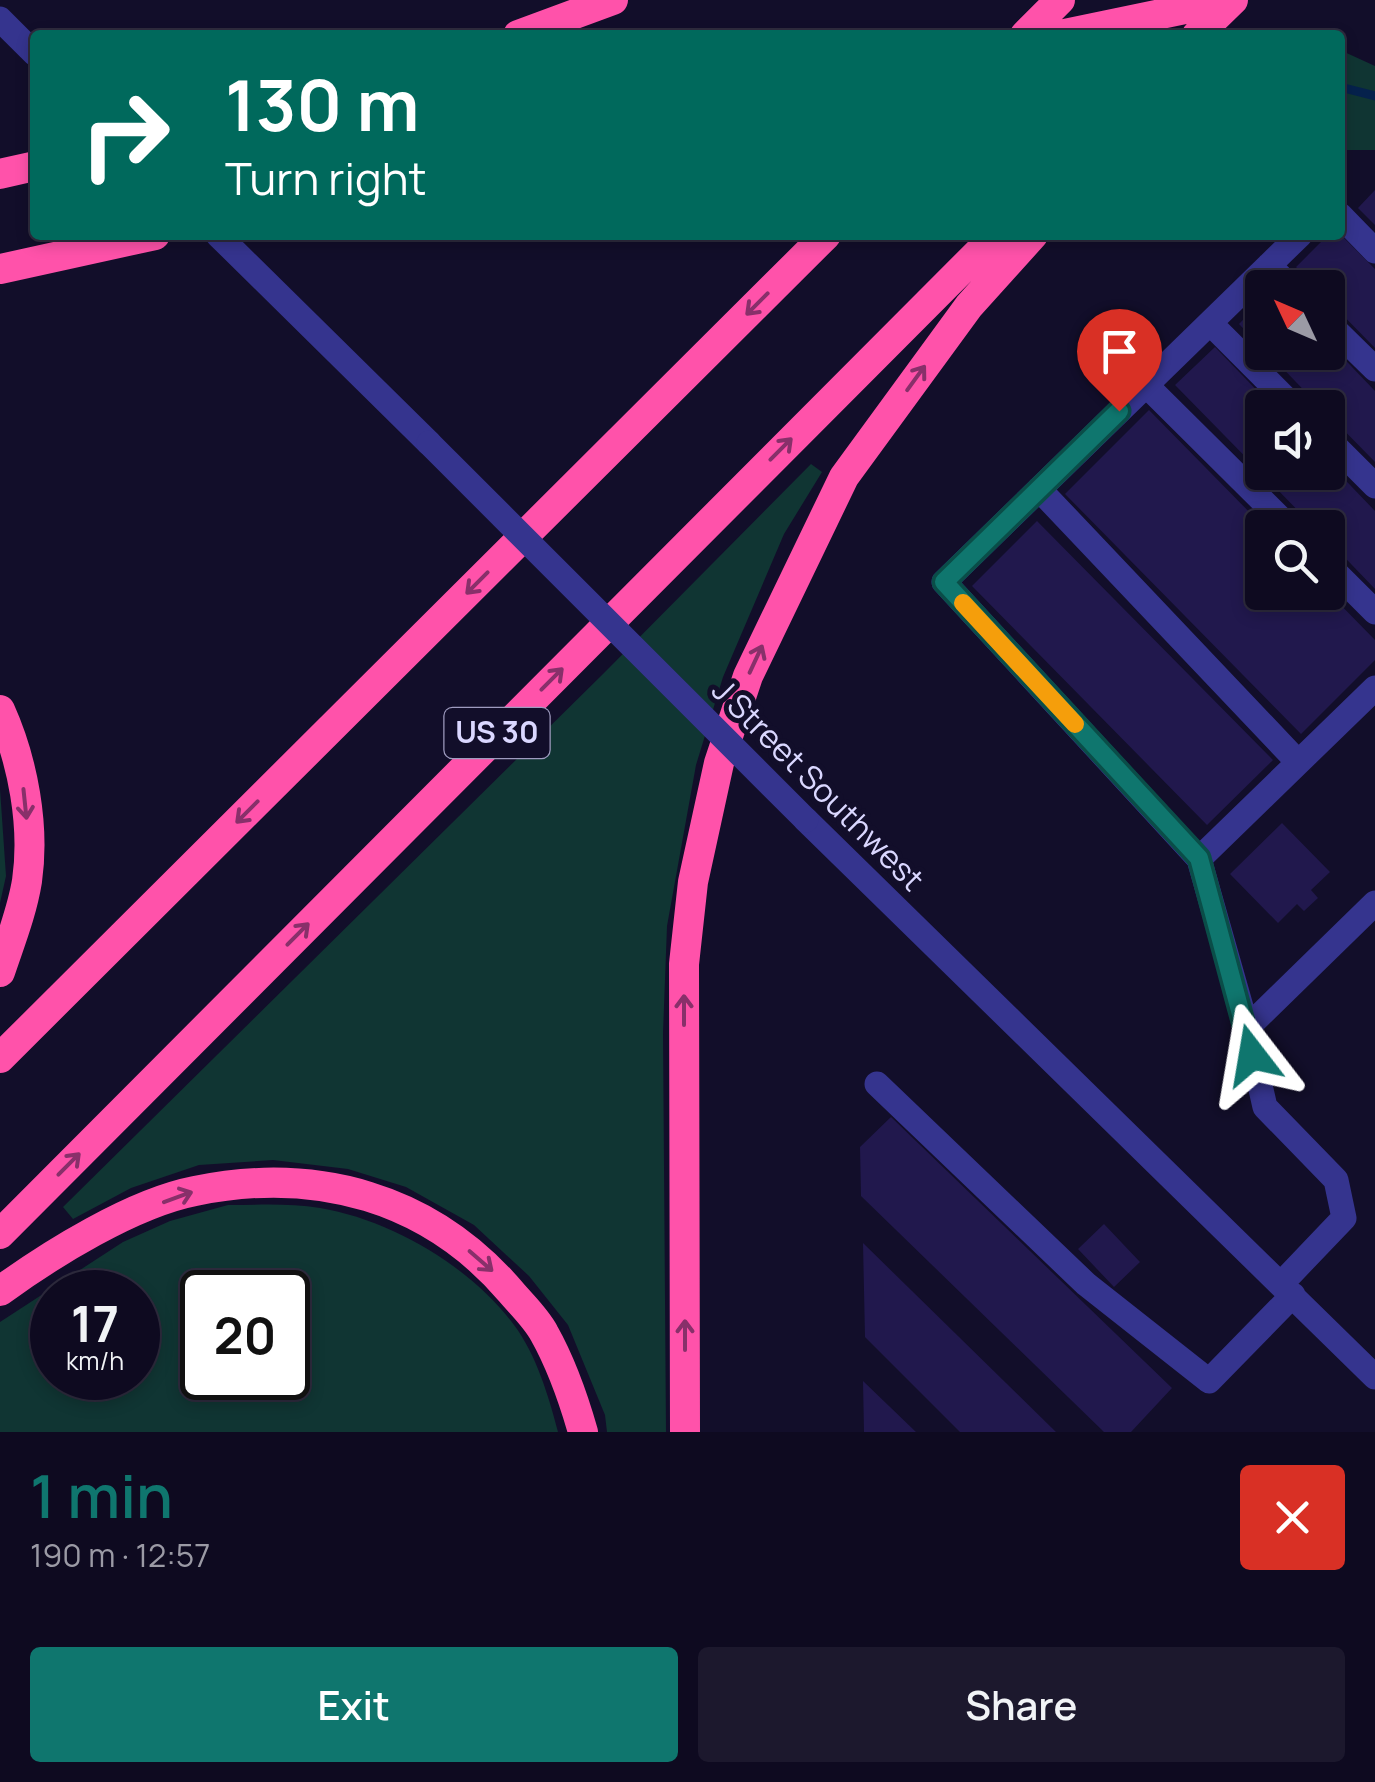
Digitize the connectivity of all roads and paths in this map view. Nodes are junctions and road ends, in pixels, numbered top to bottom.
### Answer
1 (613, 0) edge
2 (1060, 0) edge
3 (1230, 0) edge
4 (1246, 0) edge
5 (0, 19) edge
6 (532, 30) edge
7 (1030, 30) edge
8 (1084, 30) edge
9 (1203, 30) edge
10 (1219, 30) edge
11 (30, 49) edge
12 (30, 167) edge
13 (0, 174) edge
14 (1345, 220) edge
15 (134, 240) edge
16 (223, 240) edge
17 (821, 240) edge
18 (991, 240) edge
19 (1028, 240) edge
20 (1295, 240) edge
21 (1375, 251) edge
22 (1269, 266) junction
23 (0, 269) edge
24 (1273, 270) edge
25 (1210, 323) junction
26 (1345, 340) edge
27 (1375, 369) edge
28 (1146, 385) junction
29 (1278, 390) edge
30 (1345, 456) edge
31 (1375, 486) edge
32 (1039, 489) junction
33 (1272, 510) edge
34 (1345, 582) edge
35 (1375, 612) edge
36 (1375, 688) edge
37 (0, 710) edge
38 (1298, 762) junction
39 (1199, 858) junction
40 (1375, 903) edge
41 (0, 972) edge
42 (1246, 1028) junction
43 (0, 1058) edge
44 (878, 1084) dead end
45 (0, 1234) edge
46 (1287, 1289) junction
47 (0, 1291) edge
48 (1375, 1376) edge
49 (583, 1432) edge
50 (685, 1432) edge

1 - 6 highway
2 - 7 highway
3 - 8 highway
3 - 9 highway
4 - 10 highway
5 - 11 street
12 - 13 highway
14 - 21 street
15 - 23 highway
16 - 46 street, J Street Southwest, bridge
17 -> 43 highway
45 -> 18 highway, US 30
50 -> 19 highway
20 - 22 street
22 - 24 street
22 - 25 street
25 - 28 street
25 - 29 street
26 - 27 street
28 - 32 street
28 - 33 street
30 - 31 street
32 - 38 street
32 - 39 street
34 - 35 street
36 - 38 street
37 -> 41 highway
38 - 39 street
39 - 42 street
40 - 42 street
42 - 46 street
44 - 46 street
46 - 48 street, J Street Southwest
47 -> 49 highway

